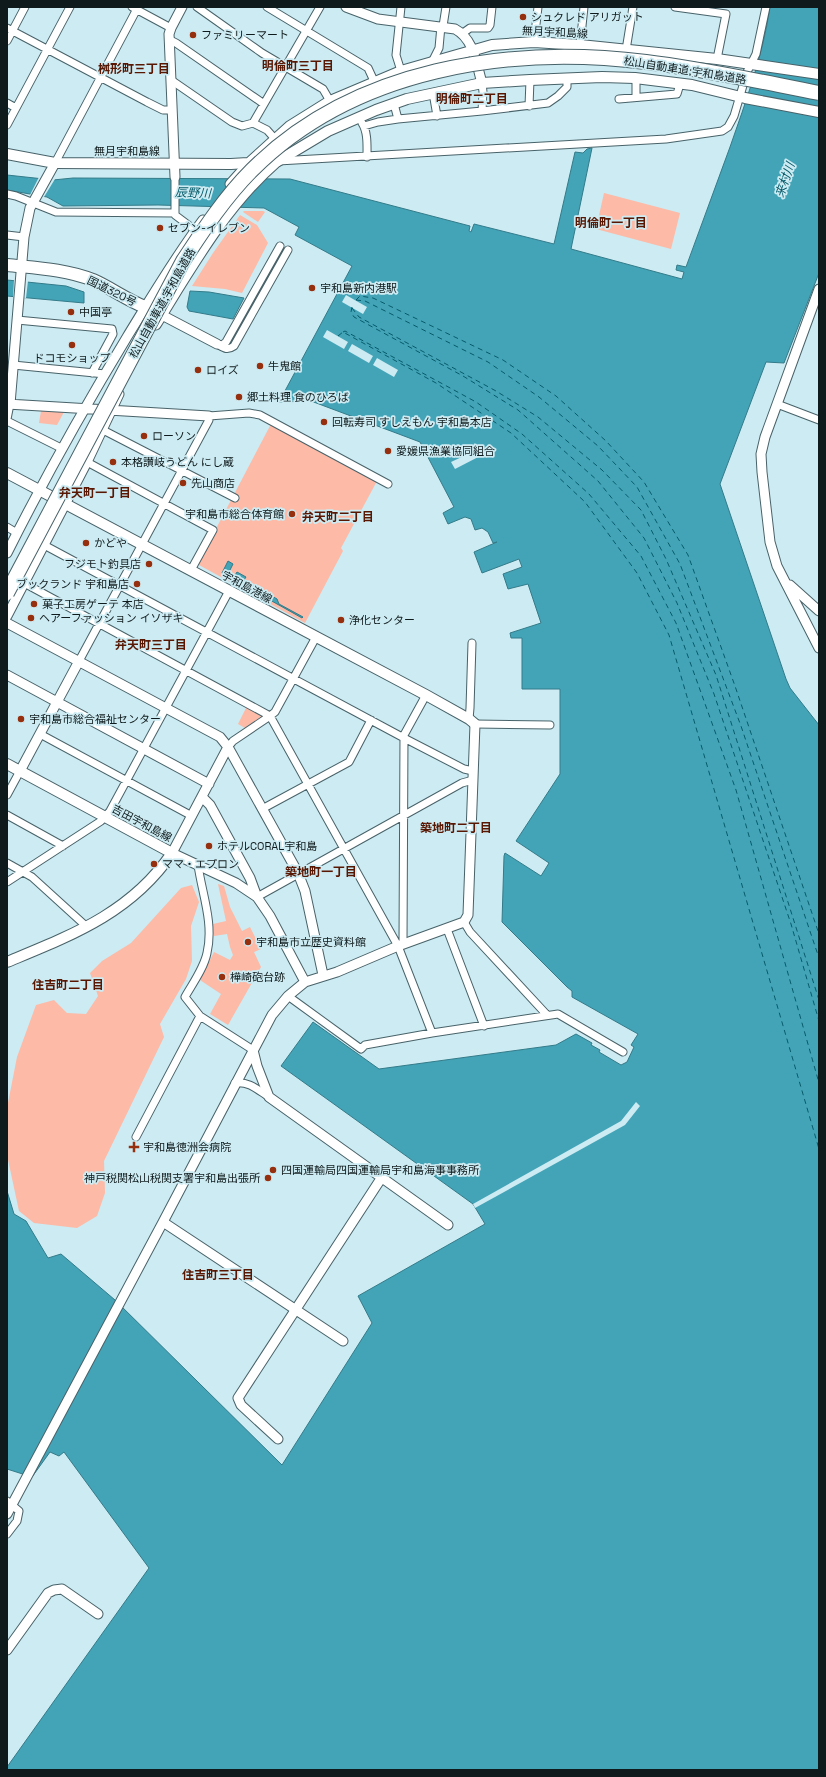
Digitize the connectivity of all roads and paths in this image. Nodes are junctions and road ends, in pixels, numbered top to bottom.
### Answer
1 (25, 7) edge
2 (70, 7) edge
3 (182, 7) edge
4 (196, 7) edge
5 (267, 7) edge
6 (320, 7) edge
7 (346, 7) edge
8 (401, 7) edge
9 (446, 7) edge
10 (492, 7) edge
11 (538, 7) edge
12 (584, 7) edge
13 (633, 7) edge
14 (674, 7) edge
15 (766, 7) edge
16 (136, 8) edge
17 (726, 10) edge
18 (399, 23) junction
19 (442, 26) junction
20 (171, 28) junction
21 (10, 30) edge
22 (305, 31) junction
23 (463, 33) junction
24 (170, 40) junction
25 (7, 41) edge
26 (534, 42) junction
27 (580, 45) junction
28 (47, 50) junction
29 (472, 50) junction
30 (626, 50) junction
31 (717, 59) junction
32 (432, 62) junction
33 (753, 64) junction
34 (285, 67) junction
35 (401, 71) junction
36 (819, 74) edge
37 (100, 78) junction
38 (568, 78) junction
39 (636, 78) junction
40 (171, 80) junction
41 (530, 80) junction
42 (374, 81) junction
43 (482, 83) junction
44 (680, 84) junction
45 (433, 93) junction
46 (819, 93) edge
47 (636, 97) junction
48 (742, 97) junction
49 (619, 99) dead end
50 (330, 101) junction
51 (7, 103) edge
52 (264, 104) junction
53 (394, 104) junction
54 (529, 106) junction
55 (16, 108) junction
56 (171, 110) junction
57 (482, 111) junction
58 (819, 112) edge
59 (437, 116) junction
60 (358, 117) junction
61 (398, 119) junction
62 (253, 123) junction
63 (7, 125) edge
64 (364, 126) junction
65 (275, 139) junction
66 (7, 154) edge
67 (367, 157) junction
68 (278, 161) junction
69 (55, 163) junction
70 (174, 163) junction
71 (248, 164) junction
72 (175, 178) joint
73 (7, 194) edge
74 (36, 199) junction
75 (175, 211) junction
76 (195, 230) junction
77 (7, 235) edge
78 (24, 237) junction
79 (280, 246) dead end
80 (288, 250) dead end
81 (7, 265) edge
82 (22, 267) junction
83 (819, 289) edge
84 (817, 303) edge
85 (145, 308) junction
86 (162, 315) junction
87 (17, 320) junction
88 (113, 336) junction
89 (124, 342) junction
90 (217, 344) junction
91 (14, 365) junction
92 (92, 373) junction
93 (105, 374) junction
94 (8, 404) edge
95 (777, 404) junction
96 (84, 409) junction
97 (112, 410) junction
98 (209, 416) junction
99 (7, 420) edge
100 (819, 420) edge
101 (104, 430) junction
102 (61, 448) junction
103 (87, 462) junction
104 (181, 470) junction
105 (7, 473) edge
106 (388, 484) dead end
107 (39, 490) junction
108 (235, 498) dead end
109 (66, 503) junction
110 (163, 503) junction
111 (7, 527) edge
112 (17, 533) junction
113 (141, 544) junction
114 (44, 545) junction
115 (7, 553) edge
116 (191, 570) junction
117 (784, 580) junction
118 (24, 583) junction
119 (119, 585) junction
120 (229, 591) junction
121 (7, 593) edge
122 (819, 611) edge
123 (7, 616) edge
124 (7, 623) edge
125 (99, 623) junction
126 (206, 632) junction
127 (316, 637) junction
128 (472, 643) dead end
129 (819, 648) edge
130 (79, 662) junction
131 (186, 669) junction
132 (7, 675) edge
133 (294, 678) junction
134 (426, 695) junction
135 (57, 702) junction
136 (165, 708) junction
137 (270, 716) junction
138 (371, 720) junction
139 (472, 721) junction
140 (550, 725) dead end
141 (40, 734) junction
142 (404, 738) junction
143 (228, 747) junction
144 (143, 749) junction
145 (7, 764) edge
146 (20, 771) junction
147 (473, 776) junction
148 (126, 781) junction
149 (308, 783) junction
150 (209, 784) junction
151 (7, 795) edge
152 (202, 797) junction
153 (262, 809) junction
154 (7, 815) edge
155 (403, 815) junction
156 (192, 816) junction
157 (105, 817) junction
158 (63, 846) junction
159 (343, 848) junction
160 (172, 853) junction
161 (7, 862) edge
162 (198, 865) junction
163 (23, 871) junction
164 (298, 873) junction
165 (7, 882) edge
166 (257, 897) junction
167 (464, 922) junction
168 (87, 927) junction
169 (447, 929) junction
170 (401, 945) junction
171 (7, 962) edge
172 (323, 976) junction
173 (305, 982) junction
174 (288, 996) junction
175 (547, 1015) junction
176 (200, 1016) junction
177 (484, 1026) junction
178 (432, 1033) junction
179 (253, 1050) junction
180 (623, 1052) dead end
181 (235, 1083) junction
182 (269, 1097) junction
183 (136, 1137) dead end
184 (382, 1177) junction
185 (163, 1222) junction
186 (448, 1225) dead end
187 (295, 1311) junction
188 (343, 1341) dead end
189 (278, 1439) dead end
190 (7, 1501) edge
191 (7, 1514) edge
192 (7, 1534) edge
193 (98, 1614) dead end
194 (7, 1650) edge

1 - 21 street
2 - 28 street
3 - 20 street
4 - 34 street
5 - 22 street
6 - 22 street
7 - 18 street
8 - 18 street
9 - 19 street
10 - 23 street
11 - 26 street
12 - 27 street
13 - 30 street
14 - 17 street
15 - 33 street
16 - 20 street
16 - 37 street
17 - 31 street
18 - 19 street
18 - 35 street
19 - 23 street
19 - 32 street
20 - 24 street
21 - 25 street
21 - 28 street
22 - 34 street
22 - 42 street
23 - 29 street
24 - 40 street
24 - 52 street
26 - 27 main road, 無月宇和島線
26 - 29 main road, 無月宇和島線
27 - 30 main road, 無月宇和島線
28 - 37 street
28 - 55 street
29 - 32 main road, 無月宇和島線
29 - 43 street
30 - 31 main road, 無月宇和島線
31 - 33 main road, 無月宇和島線
32 - 35 main road, 無月宇和島線
33 - 36 main road, 無月宇和島線
33 - 48 street
34 - 50 street
34 - 52 street
35 - 42 main road, 無月宇和島線
37 - 56 street
37 - 69 street
38 - 39 main road, 無月宇和島線
38 - 41 main road, 無月宇和島線
38 - 54 street
39 - 44 main road, 無月宇和島線
39 - 47 street
40 - 56 street
40 - 62 street
41 - 43 main road, 無月宇和島線
41 - 54 street
42 - 50 main road, 無月宇和島線
43 - 45 main road, 無月宇和島線
43 - 57 street
44 - 47 street
44 - 48 main road, 無月宇和島線
45 - 53 main road, 無月宇和島線
45 - 59 street
46 - 121 highway, 松山自動車道;宇和島道路, bridge
47 - 49 street
48 - 58 main road, 無月宇和島線
48 - 67 street
50 - 65 main road, 無月宇和島線
51 - 55 street
52 - 62 street
53 - 60 main road, 無月宇和島線
53 - 61 street
54 - 57 street
55 - 63 street
56 - 70 street
57 - 59 street
59 - 61 street
60 - 64 street
60 - 68 main road, 無月宇和島線
61 - 64 street
62 - 65 street
64 - 67 street
65 - 71 main road, 無月宇和島線
66 - 69 main road, 無月宇和島線
67 - 68 street
68 - 71 main road, 無月宇和島線
68 - 86 street
69 - 70 main road, 無月宇和島線
69 - 74 street
70 - 71 main road, 無月宇和島線
70 - 72 street
71 - 76 street
72 - 75 street
73 - 74 street
74 - 75 street
74 - 78 street
75 - 76 street
76 - 85 street
77 - 78 street
78 - 82 street
79 - 90 street
80 - 90 street
81 - 82 highway, 国道320号
82 - 85 highway, 国道320号
82 - 87 street
83 - 84 street
84 - 95 street
85 - 86 street
85 - 89 street
86 - 90 street
86 - 97 street
87 - 88 street
87 - 91 street
88 - 89 street
88 - 92 street
89 - 93 street
91 - 92 street
91 - 94 street
92 - 93 street
93 - 96 street
94 - 96 street
94 - 99 street
95 - 100 street
95 - 117 street
96 - 97 street
96 - 102 street
97 - 98 street
97 - 101 street
98 - 104 street
98 - 106 street
99 - 102 street
101 - 103 street
101 - 104 street
102 - 107 street
103 - 109 street
103 - 110 street
104 - 108 street
104 - 110 street
105 - 107 main road, 宇和島港線
107 - 109 main road, 宇和島港線
107 - 112 street
109 - 113 main road, 宇和島港線
109 - 114 street
110 - 113 street
110 - 116 street
111 - 112 street
112 - 115 street
113 - 116 main road, 宇和島港線
113 - 119 street
114 - 118 street
114 - 119 street
116 - 120 main road, 宇和島港線
117 - 122 street
117 - 129 street
118 - 123 street
118 - 125 street
119 - 125 street
119 - 126 street
120 - 126 street
120 - 127 main road, 宇和島港線
124 - 130 street
125 - 130 street
125 - 131 street
126 - 131 street
126 - 133 street
127 - 133 street
127 - 134 main road, 宇和島港線
128 - 139 street
130 - 135 street
130 - 136 street
131 - 136 street
131 - 137 street
132 - 135 street
133 - 137 street
133 - 138 street
134 - 139 main road, 宇和島港線
134 - 142 street
135 - 141 street
135 - 144 street
136 - 143 street
136 - 144 street
137 - 143 street
137 - 149 street
138 - 142 street
138 - 149 street
139 - 140 street
139 - 147 street
141 - 146 street
141 - 148 street
142 - 147 street
142 - 155 street
143 - 150 street
143 - 153 street
144 - 148 street
144 - 150 street
145 - 146 main road, 吉田宇和島線
146 - 151 street
146 - 157 main road, 吉田宇和島線
147 - 155 street
147 - 167 street
148 - 156 street
148 - 157 street
149 - 153 street
149 - 159 street
150 - 152 street
152 - 156 street
152 - 166 street
153 - 164 street
154 - 158 street
155 - 159 street
155 - 170 street
156 - 160 street
157 - 158 street
157 - 160 main road, 吉田宇和島線
158 - 163 street
159 - 164 street
159 - 170 street
160 - 162 street
160 - 168 main road, 吉田宇和島線
161 - 163 street
162 - 166 street
162 - 176 street
163 - 165 street
163 - 168 street
164 - 166 street
164 - 172 street
166 - 173 street
167 - 169 street
167 - 175 street
168 - 171 main road, 吉田宇和島線
169 - 170 street
169 - 177 street
170 - 172 street
170 - 178 street
172 - 173 street
173 - 174 street
174 - 178 street
174 - 179 street
175 - 177 street
175 - 180 street
176 - 179 street
176 - 183 street
177 - 178 street
179 - 181 street
179 - 182 street
181 - 182 street
181 - 185 street
182 - 184 street
184 - 186 street
184 - 187 street
185 - 187 street
185 - 191 street
187 - 188 street
187 - 189 street
190 - 192 street
193 - 194 street

